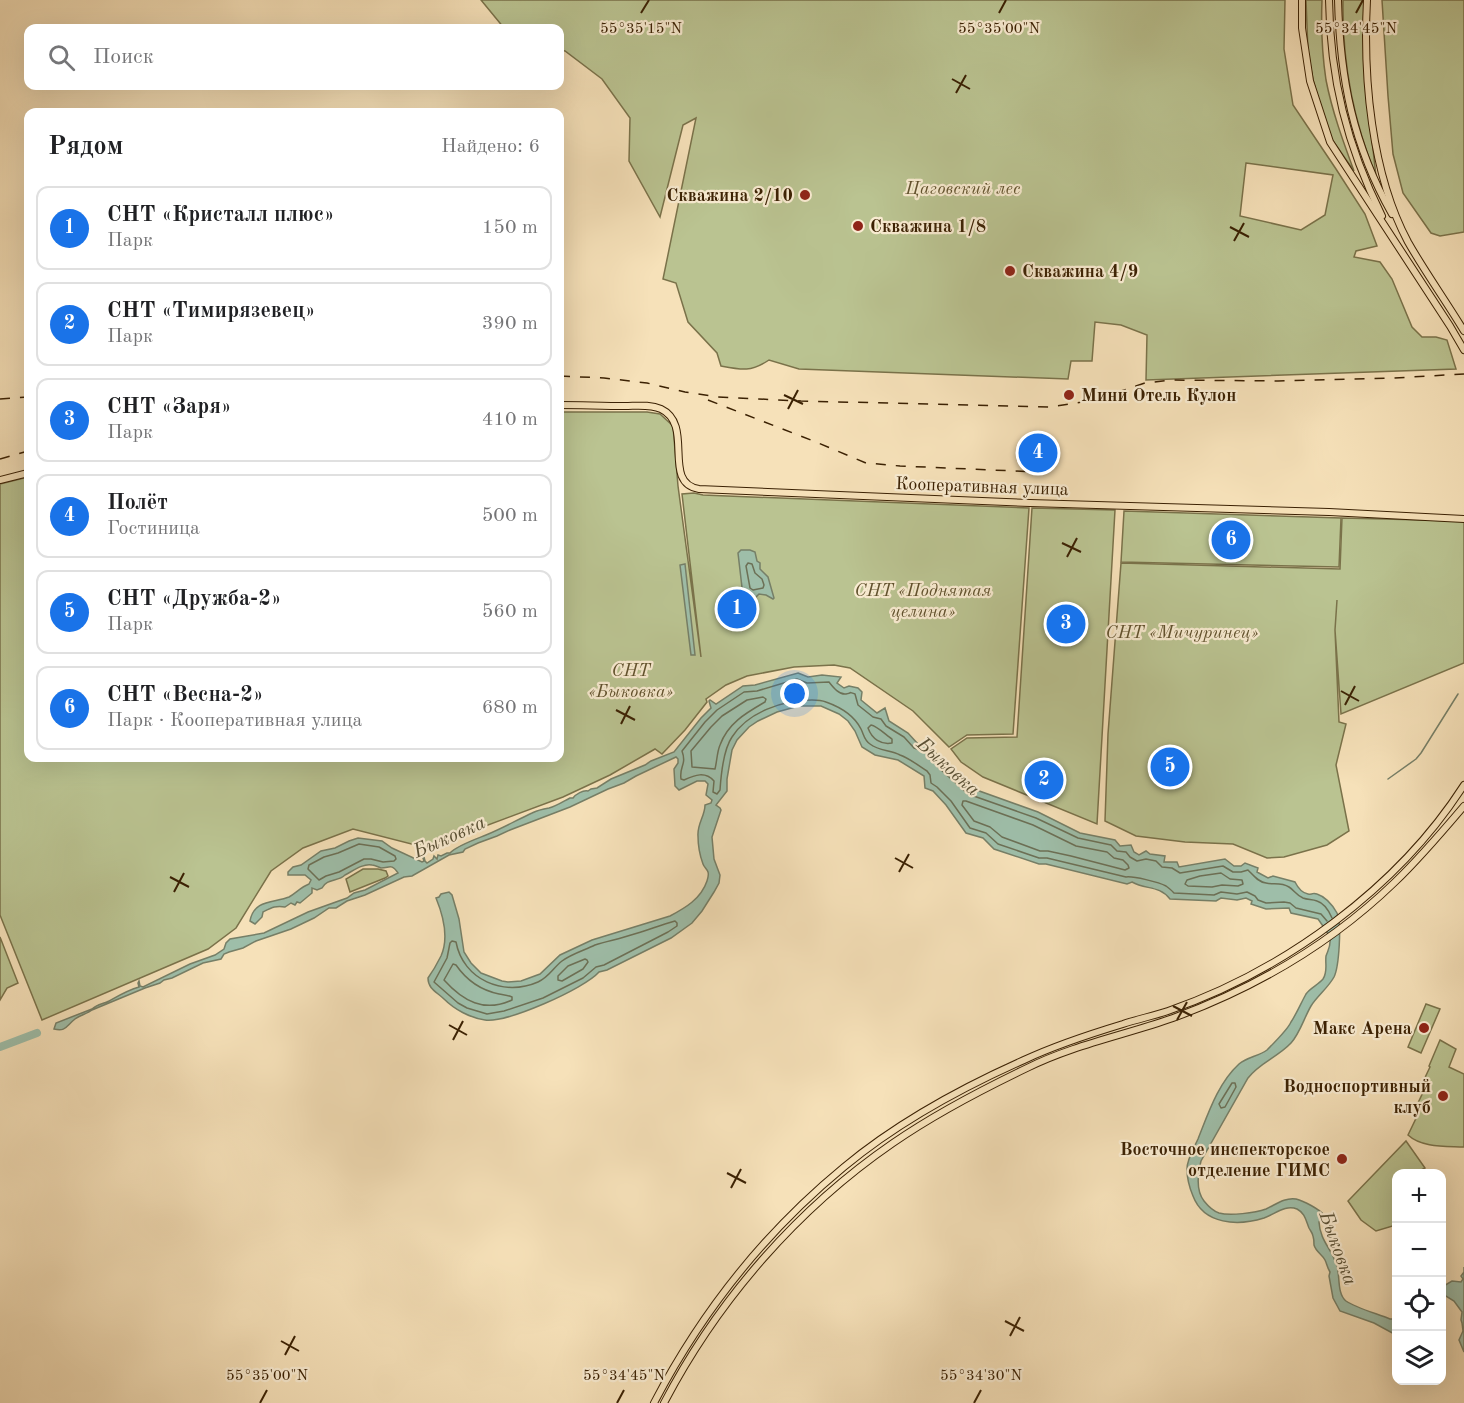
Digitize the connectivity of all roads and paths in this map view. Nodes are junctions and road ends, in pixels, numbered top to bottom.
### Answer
1 (1302, 0) edge
2 (1329, 0) edge
3 (1338, 0) edge
4 (1367, 0) edge
5 (1395, 241) junction
6 (1408, 241) junction
7 (1463, 330) edge
8 (1464, 350) edge
9 (564, 405) edge
10 (24, 474) edge
11 (0, 480) edge
12 (1464, 519) edge
13 (1464, 777) edge
14 (1464, 785) edge
15 (1464, 804) edge
16 (1442, 817) junction
17 (654, 1403) edge
18 (664, 1403) edge

1 - 5 main road
2 - 5 main road
3 - 6 main road
4 - 6 main road
5 - 8 main road
6 - 7 main road
9 - 12 main road, Кооперативная улица
10 - 11 main road
13 - 16 main road
14 - 16 main road
15 - 18 main road
16 - 17 main road

